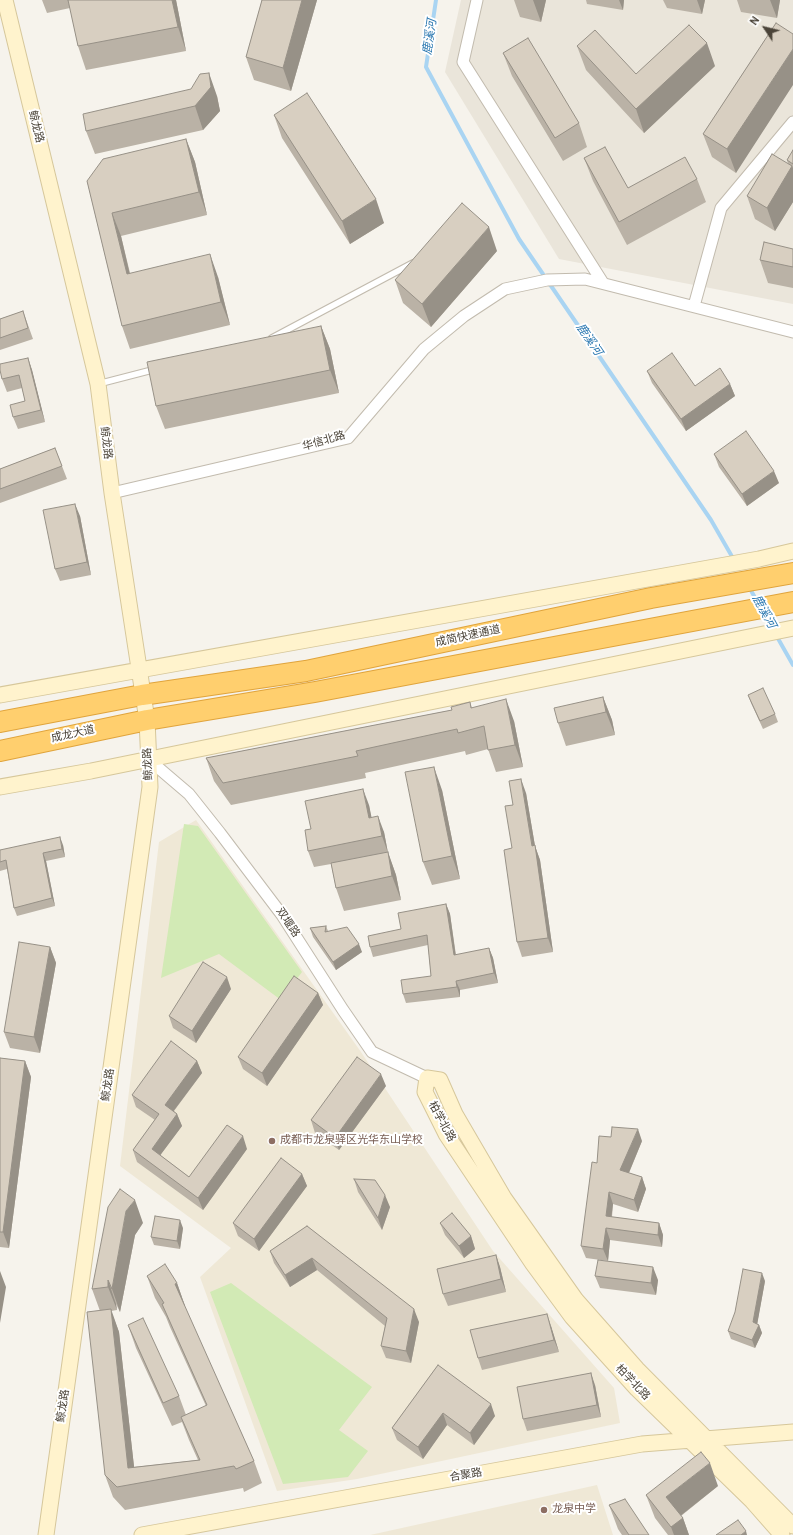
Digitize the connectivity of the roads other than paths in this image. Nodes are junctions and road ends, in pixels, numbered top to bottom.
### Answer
1 (5, 0) edge
2 (477, 0) edge
3 (793, 122) edge
4 (422, 258) edge
5 (603, 283) junction
6 (694, 306) junction
7 (793, 332) edge
8 (264, 342) edge
9 (166, 367) edge
10 (98, 384) junction
11 (112, 493) junction
12 (793, 551) edge
13 (793, 573) edge
14 (793, 602) edge
15 (793, 628) edge
16 (140, 670) junction
17 (0, 695) edge
18 (142, 695) junction
19 (147, 720) junction
20 (0, 722) edge
21 (0, 751) edge
22 (148, 759) junction
23 (0, 787) edge
24 (427, 1078) junction
25 (793, 1432) edge
26 (707, 1439) junction
27 (689, 1440) junction
28 (793, 1526) edge
29 (46, 1535) edge
30 (142, 1535) edge
31 (782, 1535) edge

1 - 10 street, 鲸龙路
2 - 5 street
3 - 6 street
4 - 8 lane
5 - 6 street
5 - 11 street, 华信北路
6 - 7 street
9 - 10 lane
10 - 11 street, 鲸龙路
11 - 16 street, 鲸龙路
12 - 16 street
13 - 18 highway, 成简快速通道
14 - 19 highway
15 - 22 street
16 - 17 street
16 - 18 street, 鲸龙路
18 - 19 street, 鲸龙路
18 - 20 highway
19 - 21 highway, 成龙大道
19 - 22 street, 鲸龙路
22 - 23 street
22 - 24 street, 双堰路
22 - 29 street, 鲸龙路
24 - 26 street, 柏学北路
24 - 27 street, 柏学北路
25 - 26 street, 合聚路
26 - 27 street, 合聚路
26 - 28 street, 柏学北路
27 - 30 street, 合聚路
27 - 31 street, 柏学北路

